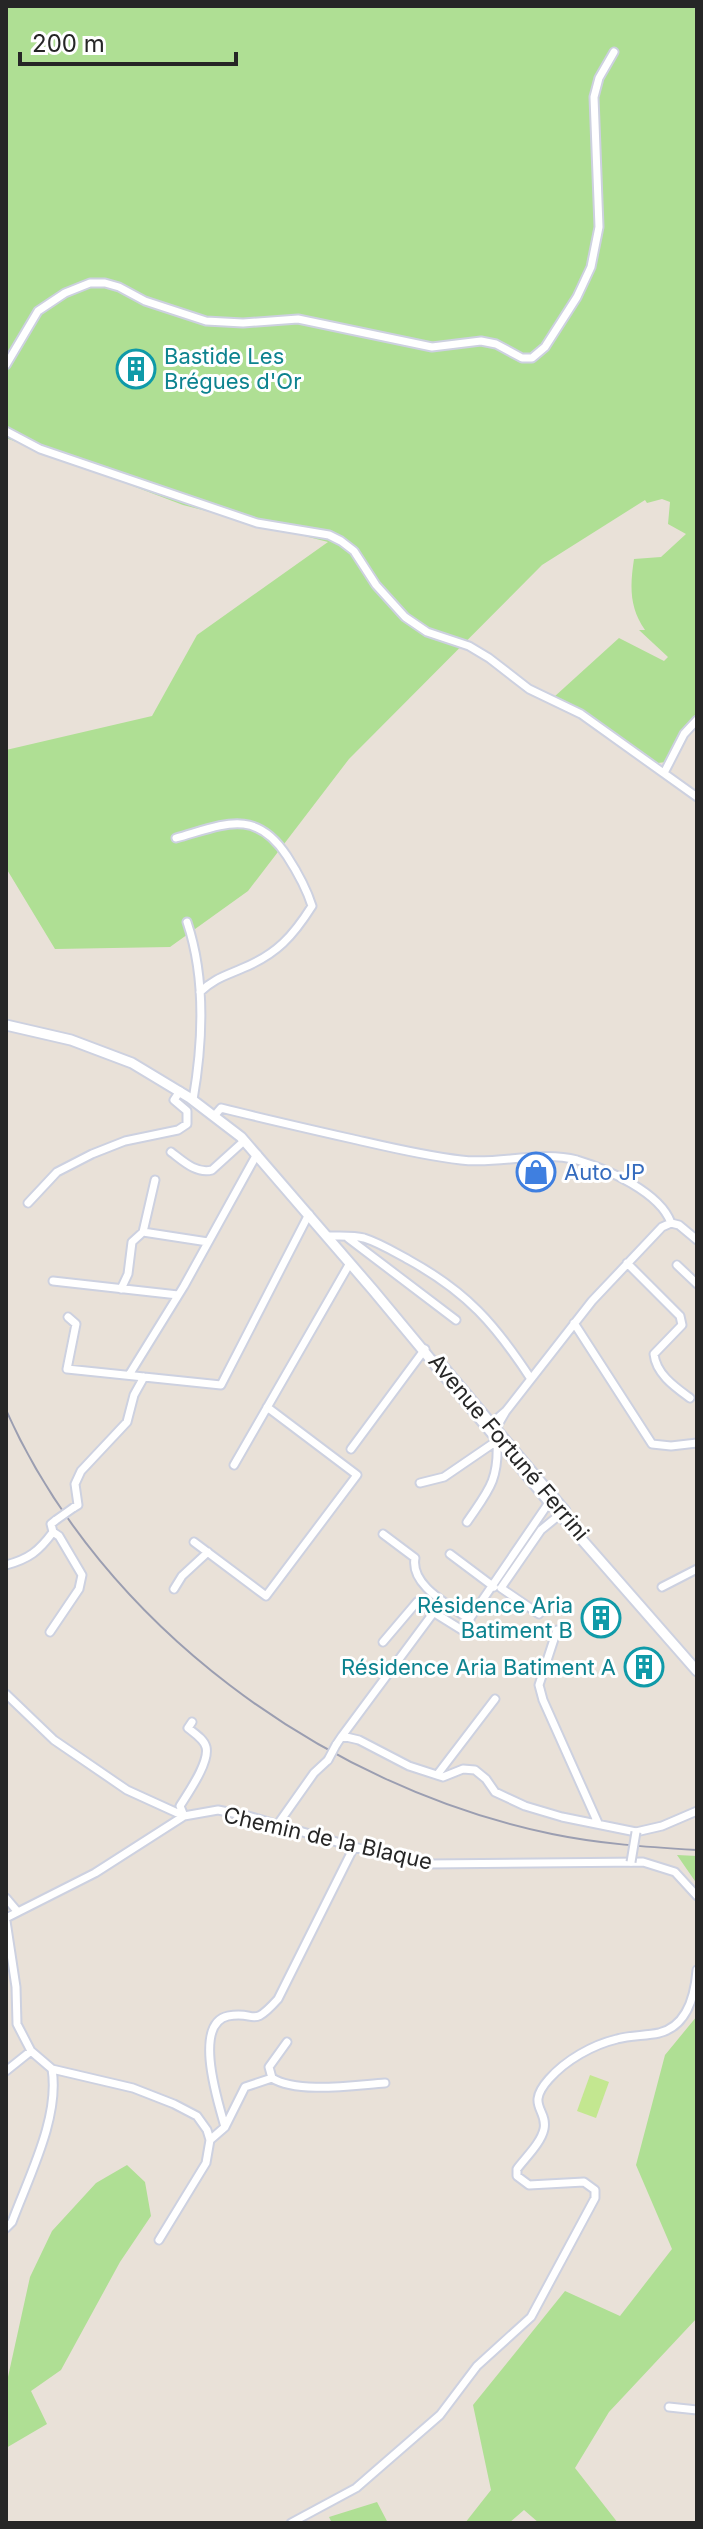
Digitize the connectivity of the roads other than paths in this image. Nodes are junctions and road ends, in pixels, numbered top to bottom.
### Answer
1 (614, 52) dead end
2 (6, 365) edge
3 (6, 431) edge
4 (697, 720) edge
5 (664, 773) junction
6 (697, 797) edge
7 (176, 838) dead end
8 (187, 922) dead end
9 (200, 992) junction
10 (6, 1025) edge
11 (180, 1091) junction
12 (193, 1100) junction
13 (215, 1115) junction
14 (244, 1141) junction
15 (171, 1152) dead end
16 (257, 1154) junction
17 (155, 1180) dead end
18 (28, 1203) dead end
19 (309, 1214) junction
20 (671, 1223) junction
21 (143, 1232) junction
22 (328, 1236) junction
23 (346, 1237) junction
24 (697, 1240) edge
25 (208, 1242) junction
26 (350, 1263) junction
27 (627, 1263) junction
28 (677, 1265) dead end
29 (53, 1281) dead end
30 (697, 1284) edge
31 (121, 1289) junction
32 (178, 1295) junction
33 (68, 1317) dead end
34 (456, 1320) dead end
35 (574, 1323) junction
36 (424, 1350) junction
37 (129, 1375) junction
38 (144, 1377) junction
39 (531, 1379) junction
40 (690, 1398) dead end
41 (267, 1407) junction
42 (495, 1432) junction
43 (697, 1443) edge
44 (351, 1449) dead end
45 (234, 1465) dead end
46 (420, 1483) dead end
47 (551, 1499) junction
48 (562, 1513) junction
49 (467, 1522) dead end
50 (53, 1532) junction
51 (383, 1534) dead end
52 (194, 1542) dead end
53 (208, 1552) junction
54 (450, 1554) dead end
55 (6, 1565) edge
56 (697, 1569) edge
57 (494, 1587) junction
58 (662, 1587) dead end
59 (174, 1589) dead end
60 (434, 1612) junction
61 (539, 1614) dead end
62 (470, 1620) junction
63 (557, 1630) dead end
64 (50, 1632) dead end
65 (383, 1642) dead end
66 (697, 1671) edge
67 (6, 1694) edge
68 (495, 1699) dead end
69 (192, 1722) dead end
70 (342, 1736) junction
71 (437, 1775) junction
72 (697, 1811) edge
73 (184, 1816) junction
74 (598, 1823) junction
75 (278, 1824) junction
76 (636, 1832) junction
77 (354, 1847) junction
78 (631, 1862) junction
79 (697, 1896) edge
80 (6, 1898) edge
81 (17, 1911) junction
82 (6, 1919) edge
83 (697, 1970) edge
84 (287, 2042) dead end
85 (31, 2051) junction
86 (52, 2069) junction
87 (6, 2071) edge
88 (272, 2078) junction
89 (385, 2083) dead end
90 (225, 2127) junction
91 (210, 2140) junction
92 (6, 2228) edge
93 (159, 2240) dead end
94 (669, 2407) dead end
95 (697, 2410) edge
96 (291, 2523) edge

1 - 2 street
3 - 5 street
4 - 5 street
5 - 6 street
7 - 9 street
8 - 9 street
9 - 12 street
10 - 11 main road, Avenue Fortuné Ferrini
11 - 12 main road, Avenue Fortuné Ferrini
11 - 18 street
12 - 13 main road, Avenue Fortuné Ferrini
13 - 14 main road, Avenue Fortuné Ferrini
13 - 20 street
14 - 15 street
14 - 16 main road, Avenue Fortuné Ferrini
16 - 19 main road, Avenue Fortuné Ferrini
16 - 25 street
17 - 21 street
19 - 22 main road, Avenue Fortuné Ferrini
19 - 38 street
20 - 24 street
20 - 27 street
21 - 25 street
21 - 31 street
22 - 23 street
22 - 26 main road, Avenue Fortuné Ferrini
23 - 34 street
23 - 39 street
25 - 32 street
26 - 36 main road, Avenue Fortuné Ferrini
26 - 41 street
27 - 35 street
27 - 40 street
28 - 30 street
29 - 31 street
31 - 32 street
32 - 37 street
33 - 37 street
35 - 39 street
35 - 43 street
36 - 42 main road, Avenue Fortuné Ferrini
36 - 44 street
37 - 38 street
38 - 50 street, bridge
39 - 42 street
41 - 45 street
41 - 53 street
42 - 46 street
42 - 47 main road, Avenue Fortuné Ferrini
42 - 49 street
47 - 48 main road, Avenue Fortuné Ferrini
47 - 57 street
48 - 61 street
48 - 66 main road, Avenue Fortuné Ferrini
50 - 55 street
50 - 64 street
51 - 62 street
52 - 53 street
53 - 59 street
54 - 57 street
56 - 58 street
57 - 62 street
60 - 62 street
60 - 65 street
60 - 70 street
63 - 74 street
67 - 73 street
68 - 71 street
69 - 73 street
70 - 71 street
70 - 75 street, bridge
71 - 74 street
72 - 76 street
73 - 75 street, Chemin de la Blaque
73 - 81 street, Chemin de la Blaque
74 - 76 street
75 - 77 street, Chemin de la Blaque
76 - 78 street, bridge
77 - 78 street, Chemin de la Blaque
77 - 90 street
78 - 79 street, Chemin de la Blaque
80 - 81 street
81 - 82 street, Chemin de la Blaque
82 - 85 street, Chemin de la Blaque
83 - 96 street
84 - 88 street
85 - 86 street, Chemin de la Blaque
85 - 87 street
86 - 91 street, Chemin de la Blaque
86 - 92 street
88 - 89 street
88 - 90 street
90 - 91 street
91 - 93 street
94 - 95 street

